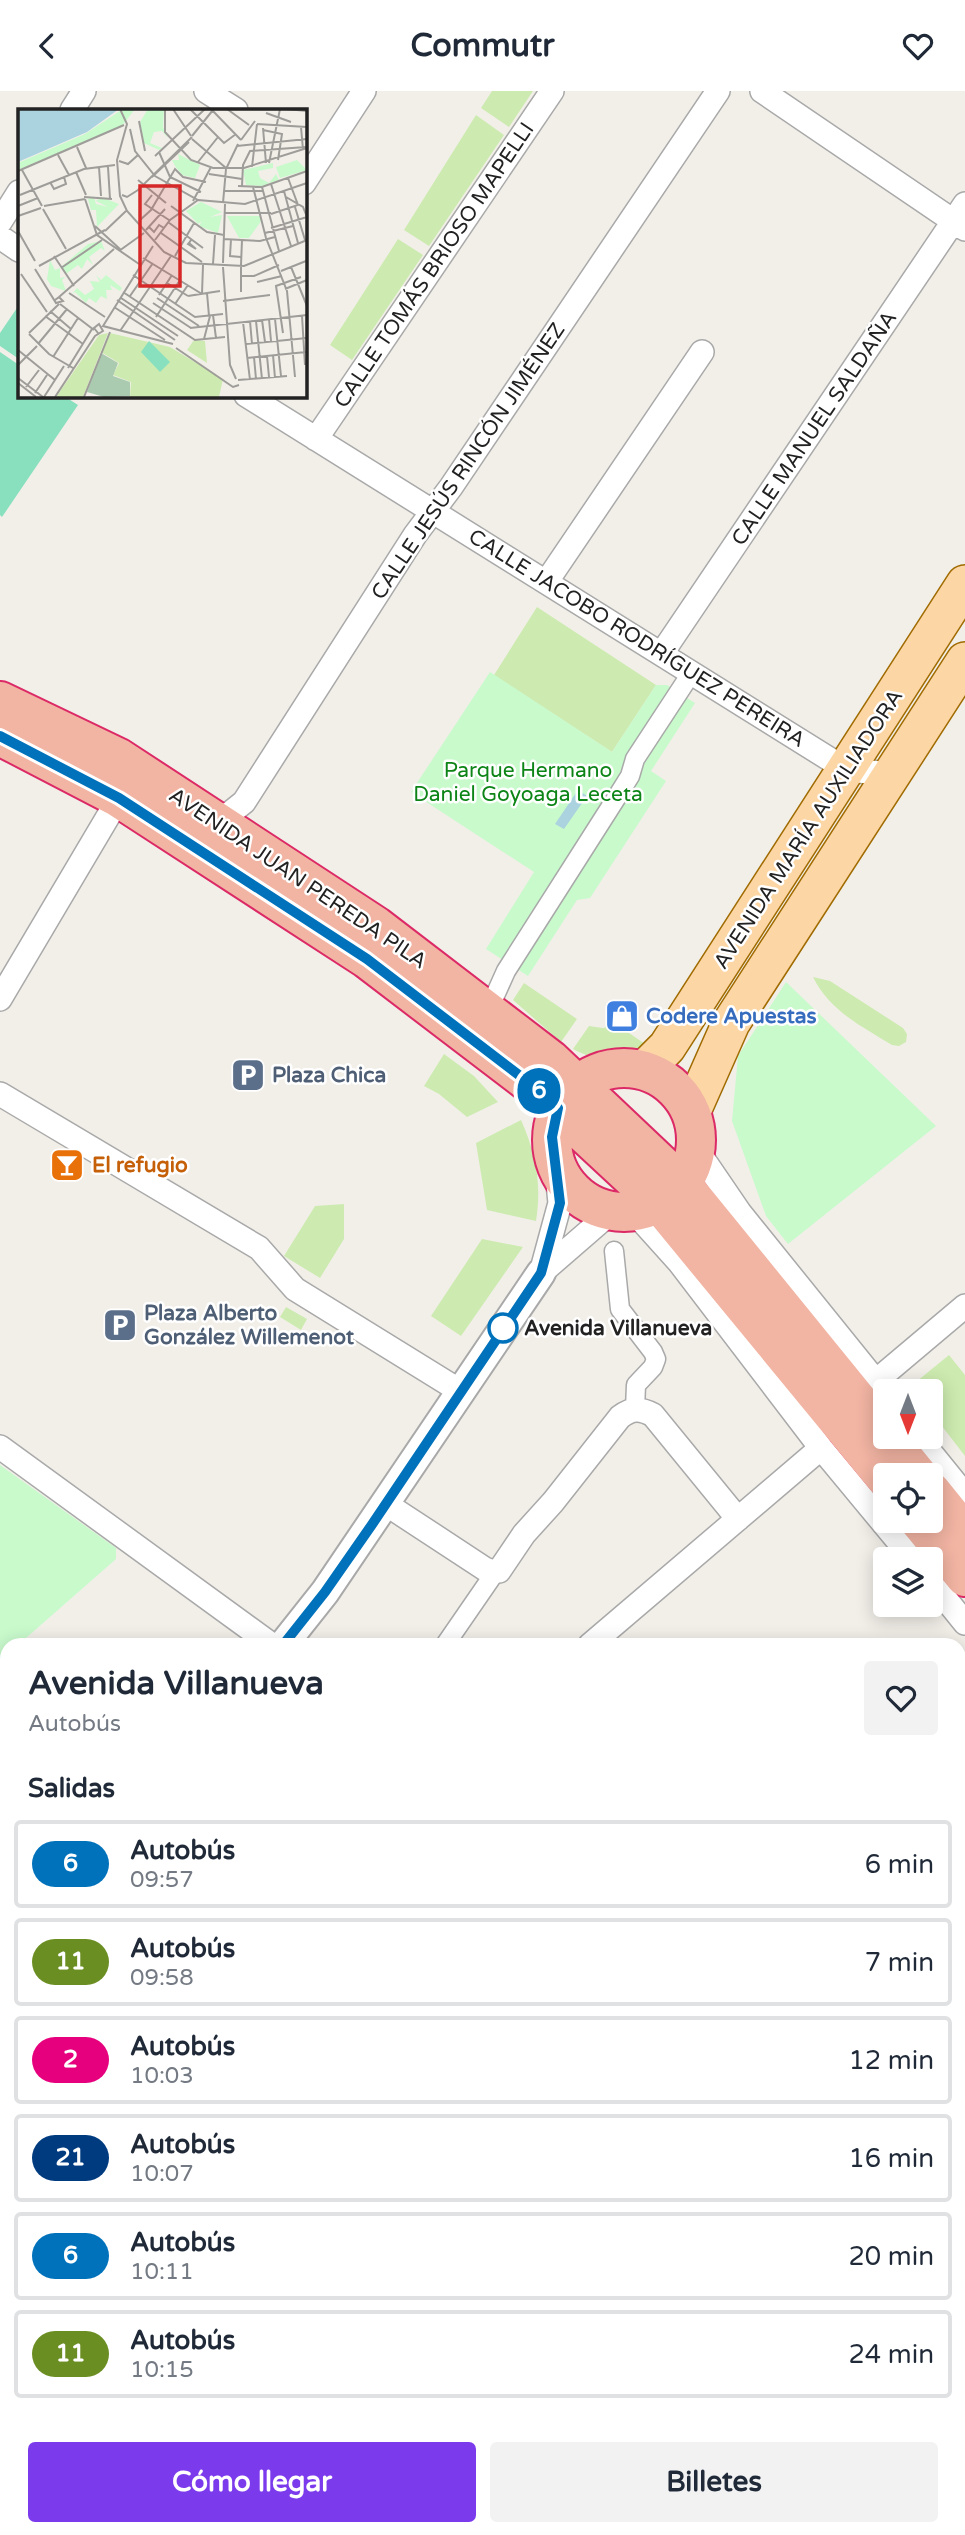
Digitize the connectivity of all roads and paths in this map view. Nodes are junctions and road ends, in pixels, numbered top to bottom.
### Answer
1 (84, 91) edge
2 (206, 91) edge
3 (363, 91) edge
4 (552, 91) edge
5 (718, 91) edge
6 (762, 91) edge
7 (73, 109) edge
8 (234, 109) edge
9 (311, 159) edge
10 (306, 176) edge
11 (18, 194) edge
12 (961, 218) edge
13 (0, 222) edge
14 (0, 237) edge
15 (18, 249) edge
16 (702, 352) dead end
17 (249, 397) edge
18 (316, 439) junction
19 (433, 511) junction
20 (547, 581) junction
21 (965, 584) edge
22 (662, 653) junction
23 (965, 661) edge
24 (692, 672) junction
25 (0, 701) edge
26 (0, 736) edge
27 (847, 770) junction
28 (891, 774) junction
29 (119, 798) junction
30 (211, 818) junction
31 (0, 999) edge
32 (488, 1011) junction
33 (644, 1070) junction
34 (0, 1094) edge
35 (568, 1096) junction
36 (693, 1129) junction
37 (556, 1164) junction
38 (640, 1213) junction
39 (541, 1273) junction
40 (965, 1306) edge
41 (875, 1379) edge
42 (889, 1379) edge
43 (460, 1391) junction
44 (635, 1409) junction
45 (873, 1424) edge
46 (0, 1447) edge
47 (821, 1448) junction
48 (897, 1449) edge
49 (928, 1449) edge
50 (908, 1463) edge
51 (873, 1465) edge
52 (965, 1495) edge
53 (386, 1504) junction
54 (943, 1506) edge
55 (738, 1519) junction
56 (929, 1533) edge
57 (965, 1533) edge
58 (903, 1547) edge
59 (496, 1571) junction
60 (965, 1577) edge
61 (943, 1596) edge
62 (965, 1623) edge
63 (262, 1638) edge
64 (289, 1638) edge
65 (450, 1638) edge
66 (598, 1638) edge

1 - 7 street
2 - 8 street
3 - 9 street
4 - 18 street, CALLE TOMÁS BRIOSO MAPELLI
5 - 19 street, CALLE JESÚS RINCÓN JIMÉNEZ
6 - 12 street
9 - 10 street
11 - 13 street
12 - 22 street, CALLE MANUEL SALDAÑA
14 - 15 street
16 - 20 street
17 - 18 street, CALLE JACOBO RODRÍGUEZ PEREIRA
18 - 19 street, CALLE JACOBO RODRÍGUEZ PEREIRA
19 - 20 street, CALLE JACOBO RODRÍGUEZ PEREIRA
19 - 30 street, CALLE JESÚS RINCÓN JIMÉNEZ
20 - 22 street, CALLE JACOBO RODRÍGUEZ PEREIRA
21 - 27 main road, AVENIDA MARÍA AUXILIADORA
22 - 24 street, CALLE JACOBO RODRÍGUEZ PEREIRA
23 - 28 main road, AVENIDA MARÍA AUXILIADORA
24 - 27 street, CALLE JACOBO RODRÍGUEZ PEREIRA
24 - 32 street
25 - 30 highway, AVENIDA JUAN PEREDA PILA
26 - 29 highway, AVENIDA JUAN PEREDA PILA
27 - 28 street, CALLE JACOBO RODRÍGUEZ PEREIRA
27 - 33 main road, AVENIDA MARÍA AUXILIADORA
28 - 36 main road, AVENIDA MARÍA AUXILIADORA
29 - 31 street
29 - 35 highway, AVENIDA JUAN PEREDA PILA
30 - 32 highway, AVENIDA JUAN PEREDA PILA
32 - 35 highway, AVENIDA JUAN PEREDA PILA
33 - 35 highway
33 - 36 highway
34 - 43 street
35 - 37 highway
35 - 38 highway
36 - 38 highway
36 - 41 street
37 - 38 highway
37 - 39 street
38 - 39 street
38 - 44 street
38 - 45 highway
38 - 47 street
38 - 51 highway
39 - 43 street
40 - 42 street
43 - 53 street
44 - 55 street
44 - 59 street
46 - 63 street
47 - 55 street
47 - 58 street
48 - 50 highway
49 - 52 street
53 - 59 street
53 - 64 street
54 - 57 highway
55 - 66 street
56 - 60 highway
59 - 65 street
61 - 62 street

